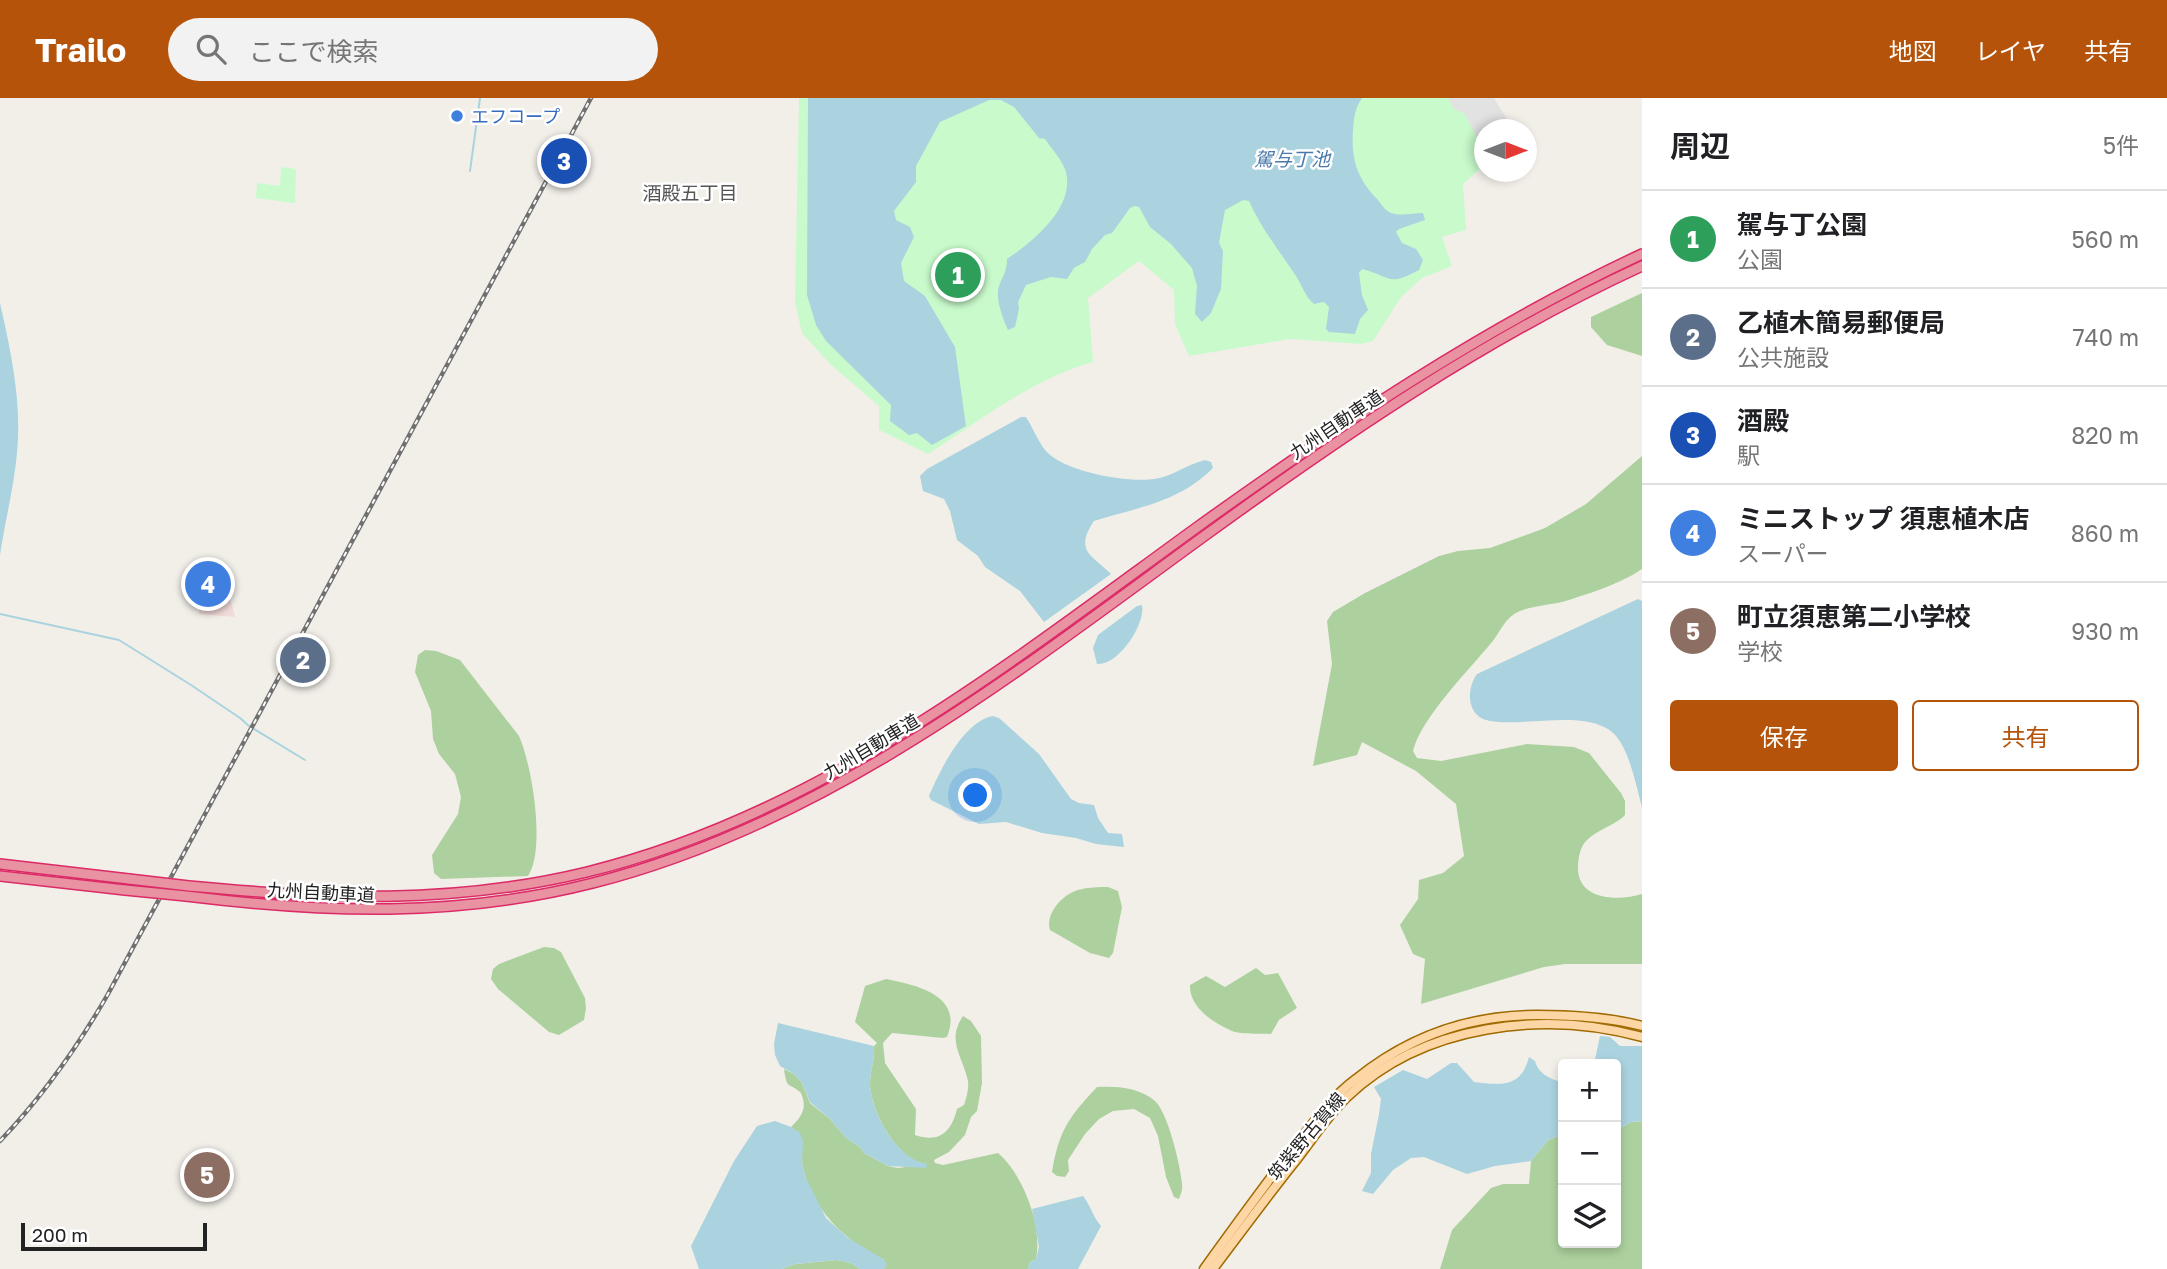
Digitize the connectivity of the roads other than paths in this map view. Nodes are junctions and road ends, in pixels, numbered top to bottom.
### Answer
1 (1642, 254) edge
2 (1642, 266) edge
3 (0, 864) edge
4 (0, 876) edge
5 (1642, 1026) edge
6 (1642, 1037) edge
7 (1204, 1269) edge
8 (1213, 1269) edge

1 - 3 highway, 九州自動車道, bridge
2 - 4 highway, 九州自動車道, bridge
5 - 7 main road, 筑紫野古賀線
6 - 8 main road, 筑紫野古賀線

